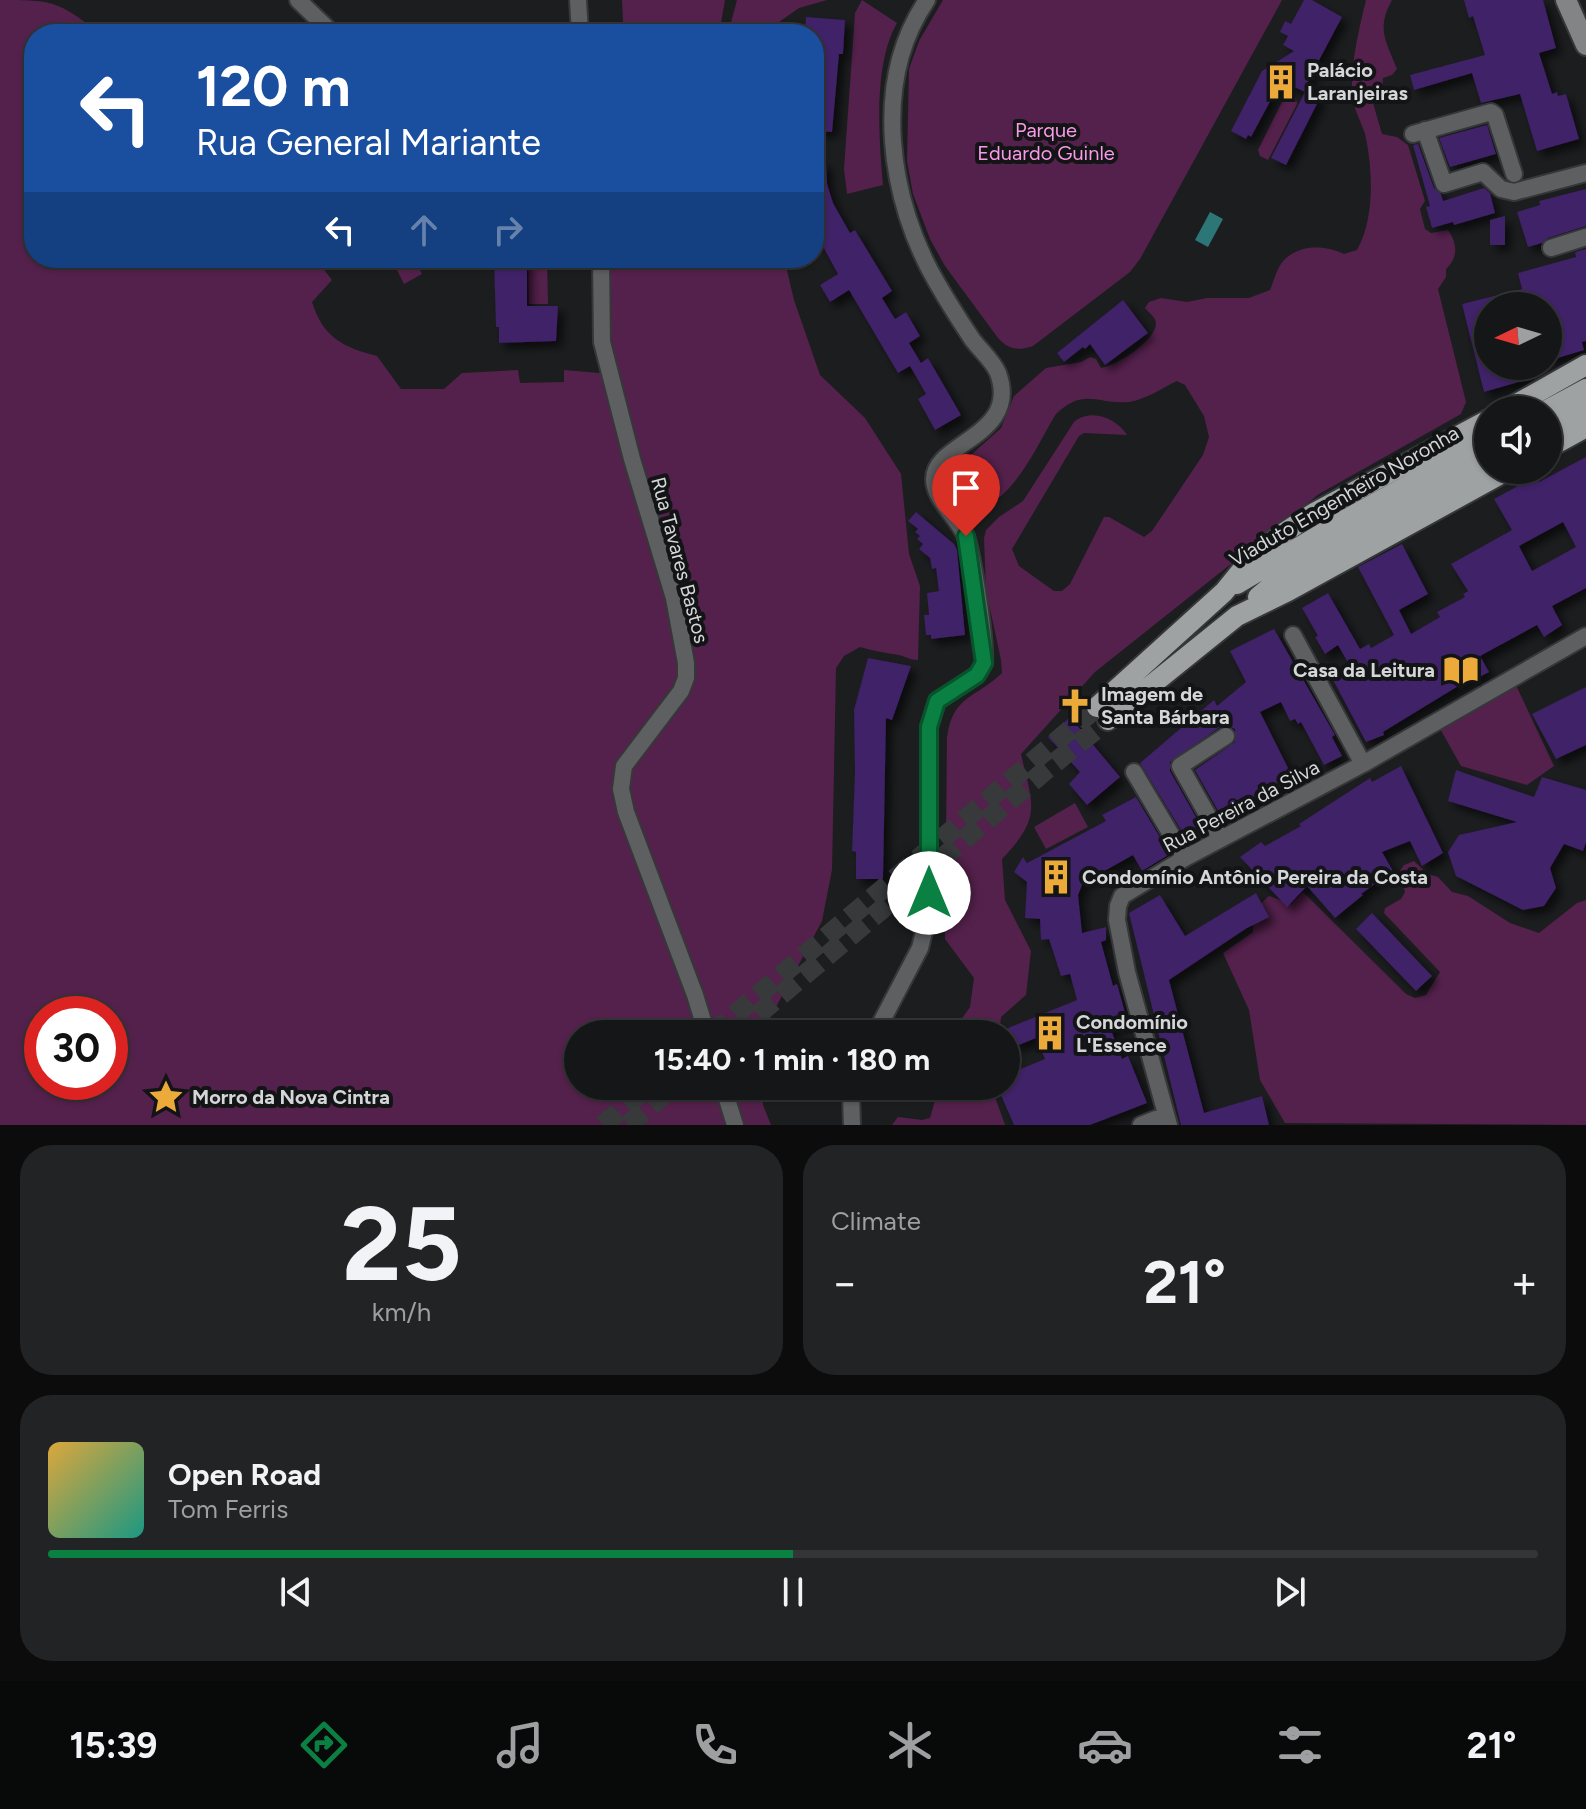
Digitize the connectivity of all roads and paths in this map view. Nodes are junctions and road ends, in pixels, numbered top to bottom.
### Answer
1 (298, 0) edge
2 (578, 0) edge
3 (927, 0) edge
4 (1566, 0) edge
5 (323, 24) edge
6 (579, 24) edge
7 (1586, 45) edge
8 (1586, 173) edge
9 (1514, 174) dead end
10 (1586, 237) edge
11 (1551, 248) dead end
12 (601, 268) edge
13 (1586, 365) edge
14 (1586, 389) edge
15 (1531, 396) edge
16 (1562, 402) edge
17 (1586, 407) edge
18 (1562, 420) edge
19 (1474, 427) edge
20 (1586, 427) edge
21 (1562, 440) edge
22 (1474, 451) edge
23 (1474, 469) edge
24 (1483, 484) edge
25 (1352, 526) junction
26 (1224, 592) junction
27 (1237, 616) junction
28 (1293, 635) dead end
29 (1586, 636) edge
30 (1226, 736) dead end
31 (1363, 764) junction
32 (1134, 772) dead end
33 (1221, 839) junction
34 (1185, 858) junction
35 (702, 1020) edge
36 (882, 1020) edge
37 (727, 1100) edge
38 (851, 1100) edge
39 (1167, 1120) edge
40 (735, 1125) edge
41 (852, 1125) edge
42 (1141, 1125) edge

1 - 5 street
2 - 6 street
3 - 36 street
4 - 7 main road
8 - 9 street
10 - 11 street
12 - 35 street, Rua Tavares Bastos
13 - 15 main road
14 - 16 main road
17 - 18 main road
19 - 26 main road
20 - 21 main road
22 - 25 main road, Viaduto Engenheiro Noronha
23 - 25 main road, Viaduto Engenheiro Noronha
24 - 27 main road
25 - 26 main road, Viaduto Engenheiro Noronha
25 - 27 main road, Viaduto Engenheiro Noronha
26 - 27 main road
28 - 31 street
29 - 31 street, Rua Pereira da Silva
30 - 33 street
31 - 33 street, Rua Pereira da Silva
32 - 34 street
33 - 34 street, Rua Pereira da Silva
34 - 39 street, Rua Pereira da Silva
37 - 40 street
38 - 41 street
39 - 42 street

